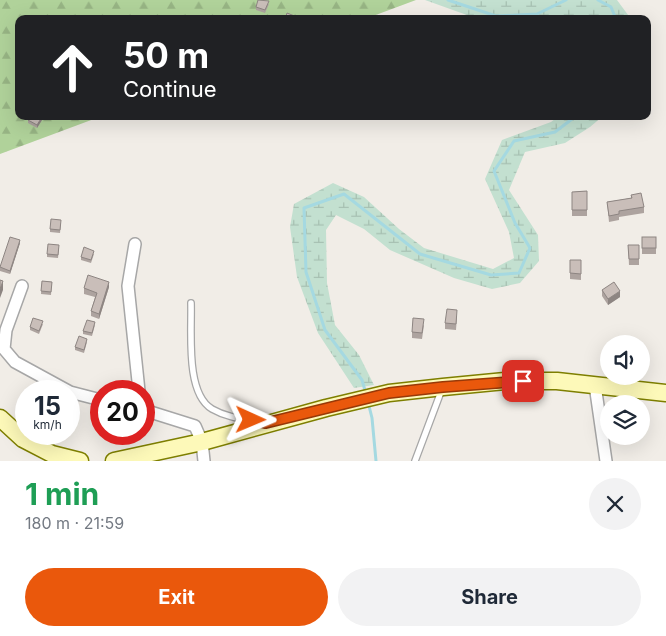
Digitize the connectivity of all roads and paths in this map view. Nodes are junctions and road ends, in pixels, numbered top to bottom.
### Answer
1 (135, 244) dead end
2 (22, 286) dead end
3 (191, 303) dead end
4 (137, 380) edge
5 (595, 386) junction
6 (443, 387) junction
7 (666, 393) edge
8 (90, 397) edge
9 (155, 414) edge
10 (0, 418) edge
11 (266, 423) junction
12 (202, 442) junction
13 (80, 461) edge
14 (114, 461) edge
15 (204, 461) edge
16 (415, 461) edge
17 (606, 461) edge

1 - 4 street
2 - 8 street
3 - 11 lane
5 - 6 main road
5 - 7 main road
5 - 17 street
6 - 11 main road
6 - 16 lane
9 - 12 street
10 - 13 main road
11 - 12 main road
12 - 14 main road
12 - 15 street

